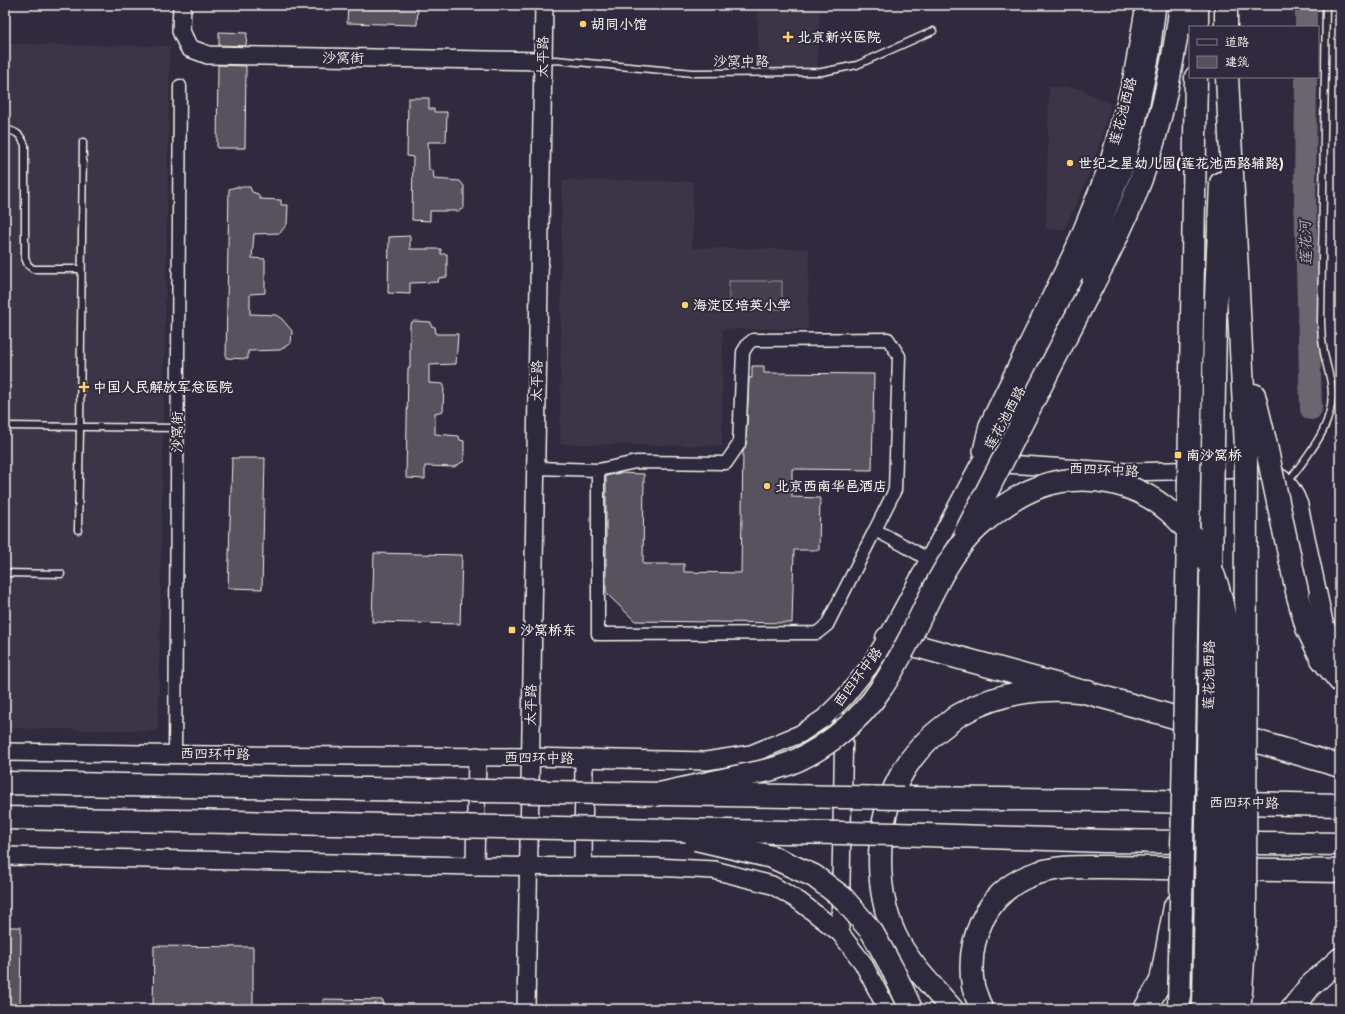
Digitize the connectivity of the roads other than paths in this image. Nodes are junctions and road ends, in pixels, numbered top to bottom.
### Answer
1 (182, 5) edge
2 (544, 5) edge
3 (1145, 5) edge
4 (1157, 5) edge
5 (1181, 5) edge
6 (1197, 5) edge
7 (1226, 5) edge
8 (1326, 5) edge
9 (1197, 26) edge
10 (1226, 26) edge
11 (933, 31) dead end
12 (543, 61) junction
13 (1196, 78) edge
14 (1226, 78) edge
15 (1226, 78) edge
16 (180, 86) dead end
17 (5, 129) edge
18 (83, 142) dead end
19 (81, 269) junction
20 (5, 426) edge
21 (80, 427) junction
22 (177, 428) junction
23 (1255, 444) junction
24 (980, 463) junction
25 (536, 468) junction
26 (598, 470) junction
27 (1287, 484) junction
28 (78, 530) dead end
29 (876, 530) junction
30 (955, 554) junction
31 (929, 560) junction
32 (5, 573) edge
33 (61, 574) dead end
34 (887, 638) junction
35 (1340, 653) edge
36 (1340, 681) edge
37 (1088, 692) junction
38 (845, 697) junction
39 (5, 752) edge
40 (174, 753) junction
41 (476, 756) junction
42 (530, 757) junction
43 (584, 759) junction
44 (1340, 766) edge
45 (5, 783) edge
46 (655, 795) junction
47 (1340, 805) edge
48 (5, 818) edge
49 (656, 830) junction
50 (1340, 844) edge
51 (5, 856) edge
52 (475, 866) junction
53 (528, 866) junction
54 (583, 866) junction
55 (1182, 869) junction
56 (1340, 871) edge
57 (840, 934) junction
58 (1340, 959) edge
59 (526, 1009) edge
60 (887, 1009) edge
61 (912, 1009) edge
62 (952, 1009) edge
63 (981, 1009) edge
64 (1145, 1009) edge
65 (1179, 1009) edge
66 (1204, 1009) edge
67 (1224, 1009) edge
68 (1239, 1009) edge
69 (1292, 1009) edge

1 - 12 street, 沙窝街
2 - 12 street, 太平路
3 - 24 street, 莲花池西路
4 - 24 street, 莲花池西路
5 - 30 highway, bridge
6 - 9 highway
7 - 10 highway
8 - 27 lane
11 - 12 lane, 沙窝中路
12 - 25 street, 太平路
13 - 55 highway, 莲花池西路, bridge
14 - 66 highway, 莲花池西路, bridge
15 - 23 highway
16 - 22 street, 沙窝街
17 - 19 lane
18 - 19 lane
19 - 21 lane
20 - 21 lane
21 - 22 lane
21 - 28 lane
22 - 40 street, 沙窝街
23 - 36 highway, bridge
23 - 68 highway, bridge
24 - 27 street, 西四环中路
24 - 31 street, 西四环中路
25 - 26 street
25 - 42 street, 太平路
26 - 29 street
26 - 29 street
27 - 35 street, 西四环中路
29 - 31 street
30 - 46 highway, bridge
30 - 67 highway, bridge
31 - 34 street, 西四环中路
32 - 33 lane
34 - 37 highway
34 - 38 street, 西四环中路
37 - 44 highway
37 - 62 highway
38 - 43 street, 西四环中路
38 - 57 street
39 - 40 street, 西四环中路
40 - 41 street, 西四环中路
41 - 42 street, 西四环中路
41 - 52 street
42 - 43 street, 西四环中路
42 - 53 street, 太平路
43 - 54 street
45 - 46 highway, bridge
46 - 47 highway, 西四环中路, bridge
48 - 49 highway, bridge
49 - 50 highway, bridge
49 - 61 highway, bridge
51 - 52 street
52 - 53 street
53 - 54 street
53 - 59 street
54 - 57 street
55 - 64 highway, bridge
55 - 65 highway, 莲花池西路, bridge
56 - 63 highway
57 - 60 street
58 - 69 highway

